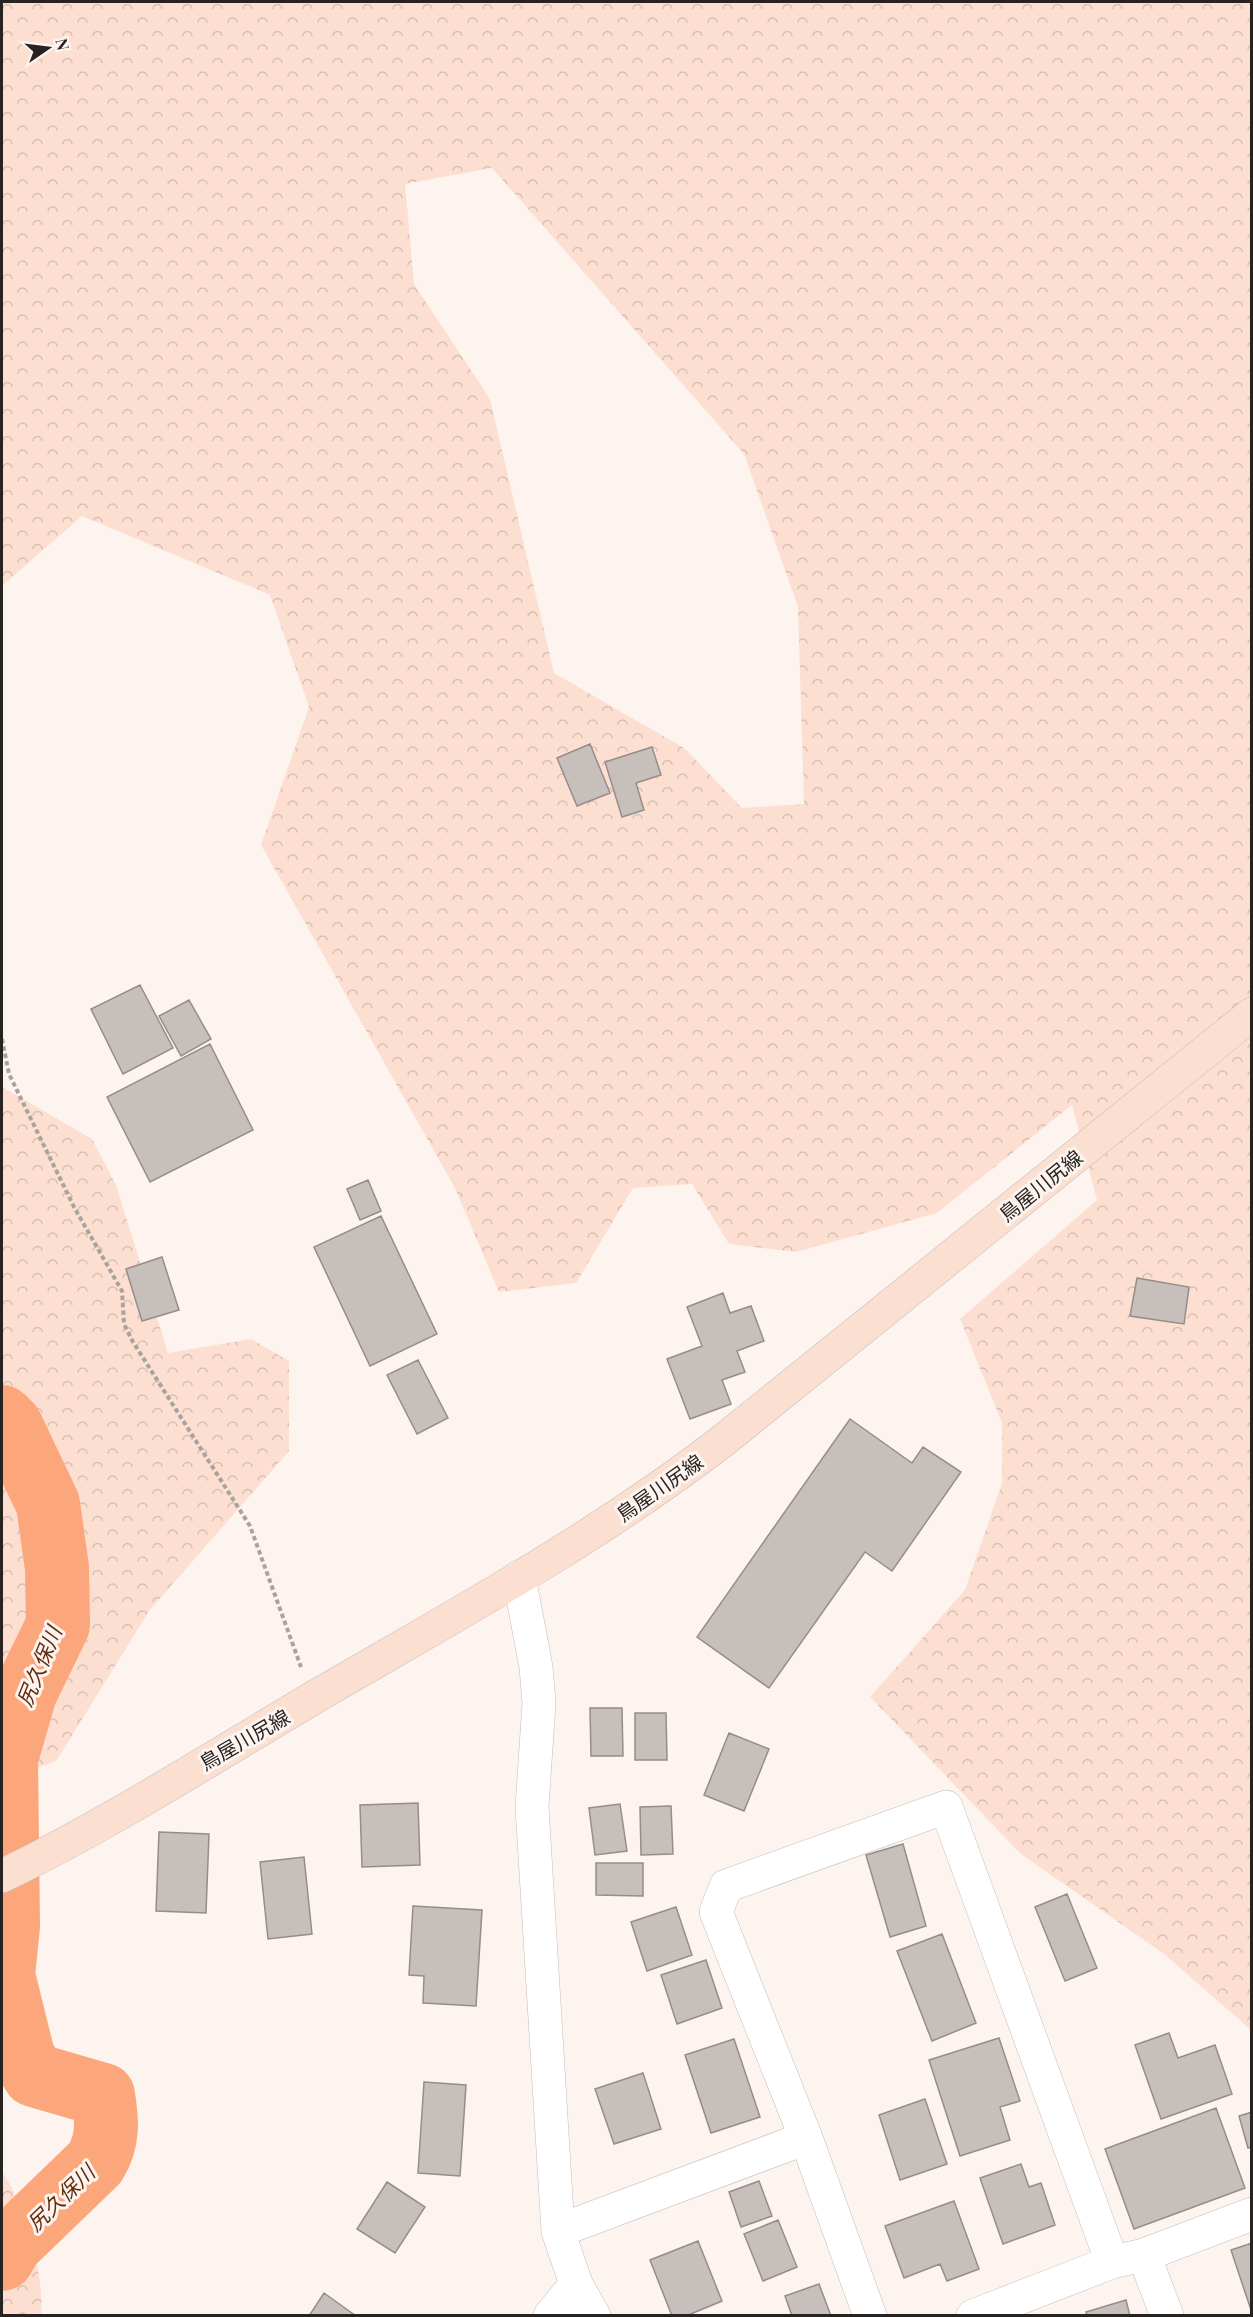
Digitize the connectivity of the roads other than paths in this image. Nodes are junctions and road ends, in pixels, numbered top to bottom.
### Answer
1 (1251, 1014) edge
2 (519, 1577) junction
3 (4, 1875) edge
4 (806, 2138) junction
5 (1251, 2214) edge
6 (558, 2231) junction
7 (1144, 2255) junction
8 (1112, 2262) junction
9 (576, 2284) junction
10 (550, 2316) edge
11 (594, 2316) edge
12 (870, 2316) edge
13 (973, 2316) edge
14 (1167, 2316) edge

1 - 2 main road, 鳥屋川尻線
2 - 3 main road, 鳥屋川尻線
2 - 6 street
4 - 6 street
4 - 8 street
4 - 12 street
5 - 7 street
6 - 9 street
7 - 8 street
7 - 14 street
8 - 13 street
9 - 10 street
9 - 11 street

